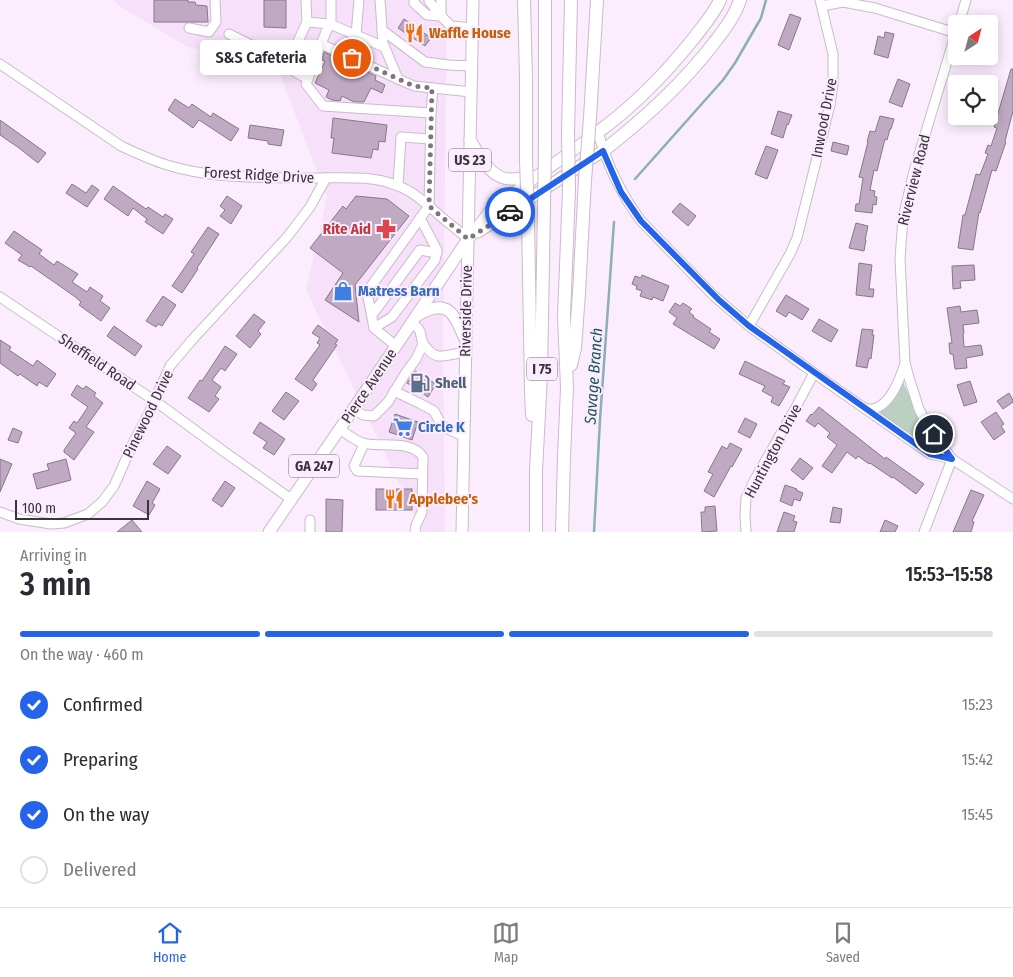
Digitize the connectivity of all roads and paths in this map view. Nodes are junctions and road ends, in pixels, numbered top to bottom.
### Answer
1 (215, 0) edge
2 (306, 0) edge
3 (331, 0) edge
4 (359, 0) edge
5 (380, 0) edge
6 (414, 0) edge
7 (442, 0) edge
8 (473, 0) edge
9 (524, 0) edge
10 (545, 0) edge
11 (571, 0) edge
12 (596, 0) edge
13 (720, 0) edge
14 (740, 0) edge
15 (966, 0) edge
16 (429, 1) dead end
17 (821, 3) edge
18 (962, 15) edge
19 (441, 16) junction
20 (307, 22) junction
21 (330, 24) junction
22 (189, 28) dead end
23 (473, 28) junction
24 (382, 30) junction
25 (948, 30) edge
26 (229, 34) dead end
27 (356, 35) junction
28 (321, 44) junction
29 (384, 47) junction
30 (948, 58) edge
31 (0, 64) edge
32 (472, 66) junction
33 (286, 67) junction
34 (308, 79) junction
35 (398, 79) junction
36 (432, 88) junction
37 (471, 92) junction
38 (431, 113) junction
39 (598, 132) junction
40 (430, 140) junction
41 (470, 140) junction
42 (603, 151) junction
43 (534, 177) junction
44 (326, 178) junction
45 (398, 185) junction
46 (429, 206) junction
47 (420, 218) junction
48 (468, 239) junction
49 (436, 253) junction
50 (0, 297) edge
51 (372, 315) junction
52 (414, 320) junction
53 (749, 326) junction
54 (374, 328) junction
55 (424, 344) junction
56 (396, 346) junction
57 (466, 347) junction
58 (905, 363) junction
59 (814, 372) junction
60 (567, 388) junction
61 (394, 391) junction
62 (155, 401) junction
63 (864, 408) junction
64 (354, 409) junction
65 (340, 429) junction
66 (464, 436) junction
67 (364, 444) junction
68 (952, 459) junction
69 (536, 471) junction
70 (422, 474) junction
71 (291, 499) junction
72 (1013, 499) edge
73 (0, 512) edge
74 (310, 520) dead end
75 (269, 532) edge
76 (310, 532) edge
77 (415, 532) edge
78 (462, 532) edge
79 (536, 532) edge
80 (562, 532) edge
81 (746, 532) edge
82 (924, 532) edge

1 - 22 street
2 - 20 street
3 - 21 street
4 - 27 street
5 - 24 street
6 - 19 street
7 - 19 street
8 - 23 main road, Riverside Drive / US 23
9 - 69 highway, bridge
10 - 69 highway, I 75, bridge
11 - 60 highway, I 75, bridge
12 - 60 highway, bridge
13 - 39 highway
14 - 42 highway
15 - 18 street
16 - 19 street
17 - 25 street, Inwood Drive
17 - 53 street, Inwood Drive
19 - 23 street
20 - 21 street
20 - 33 street
21 - 27 street
21 - 28 street
23 - 32 main road, Riverside Drive / US 23
24 - 29 street
24 - 32 street
26 - 33 street
27 - 29 street
28 - 34 street
28 - 35 street
29 - 35 street
30 - 58 street, Riverview Road
31 - 44 street, Forest Ridge Drive
32 - 37 main road, Riverside Drive / US 23
33 - 34 street
34 - 38 street
35 - 36 street
36 - 37 street
36 - 38 street
37 - 41 main road, Riverside Drive / US 23
38 - 40 street
39 - 42 street
39 - 43 main road, Pierce Avenue / GA 247
40 - 45 street
40 - 46 street
41 - 43 main road
41 - 48 main road, Riverside Drive / US 23
42 - 48 main road, Pierce Avenue / GA 247
42 - 53 street
43 - 48 main road, Pierce Avenue / GA 247
44 - 45 street, Forest Ridge Drive
44 - 62 street, Pinewood Drive
45 - 46 street, Forest Ridge Drive
46 - 47 street
46 - 48 street, Forest Ridge Drive
47 - 49 street
47 - 51 street
48 - 52 main road, Pierce Avenue / GA 247
48 - 57 main road, Riverside Drive / US 23
49 - 51 street
49 - 54 street
50 - 62 street, Sheffield Road
51 - 54 street
52 - 55 street
52 - 56 main road, Pierce Avenue / GA 247
52 - 57 main road
53 - 59 street
54 - 56 street
55 - 57 street
55 - 61 street
56 - 64 main road, Pierce Avenue / GA 247
57 - 66 main road, Riverside Drive / US 23
58 - 63 street, Riverview Road
58 - 68 street, Riverview Road
59 - 63 street
59 - 81 street, Huntington Drive
60 - 80 highway, I 75
61 - 64 street
61 - 66 street
62 - 71 street, Sheffield Road
62 - 73 street, Pinewood Drive
63 - 68 street
64 - 65 main road, Pierce Avenue / GA 247
65 - 67 street
65 - 71 main road, Pierce Avenue / GA 247
66 - 78 main road, Riverside Drive / US 23
67 - 70 street
67 - 70 street
68 - 72 street
68 - 82 street
69 - 79 highway, I 75
70 - 77 street
71 - 75 main road, Pierce Avenue / GA 247
74 - 76 street

